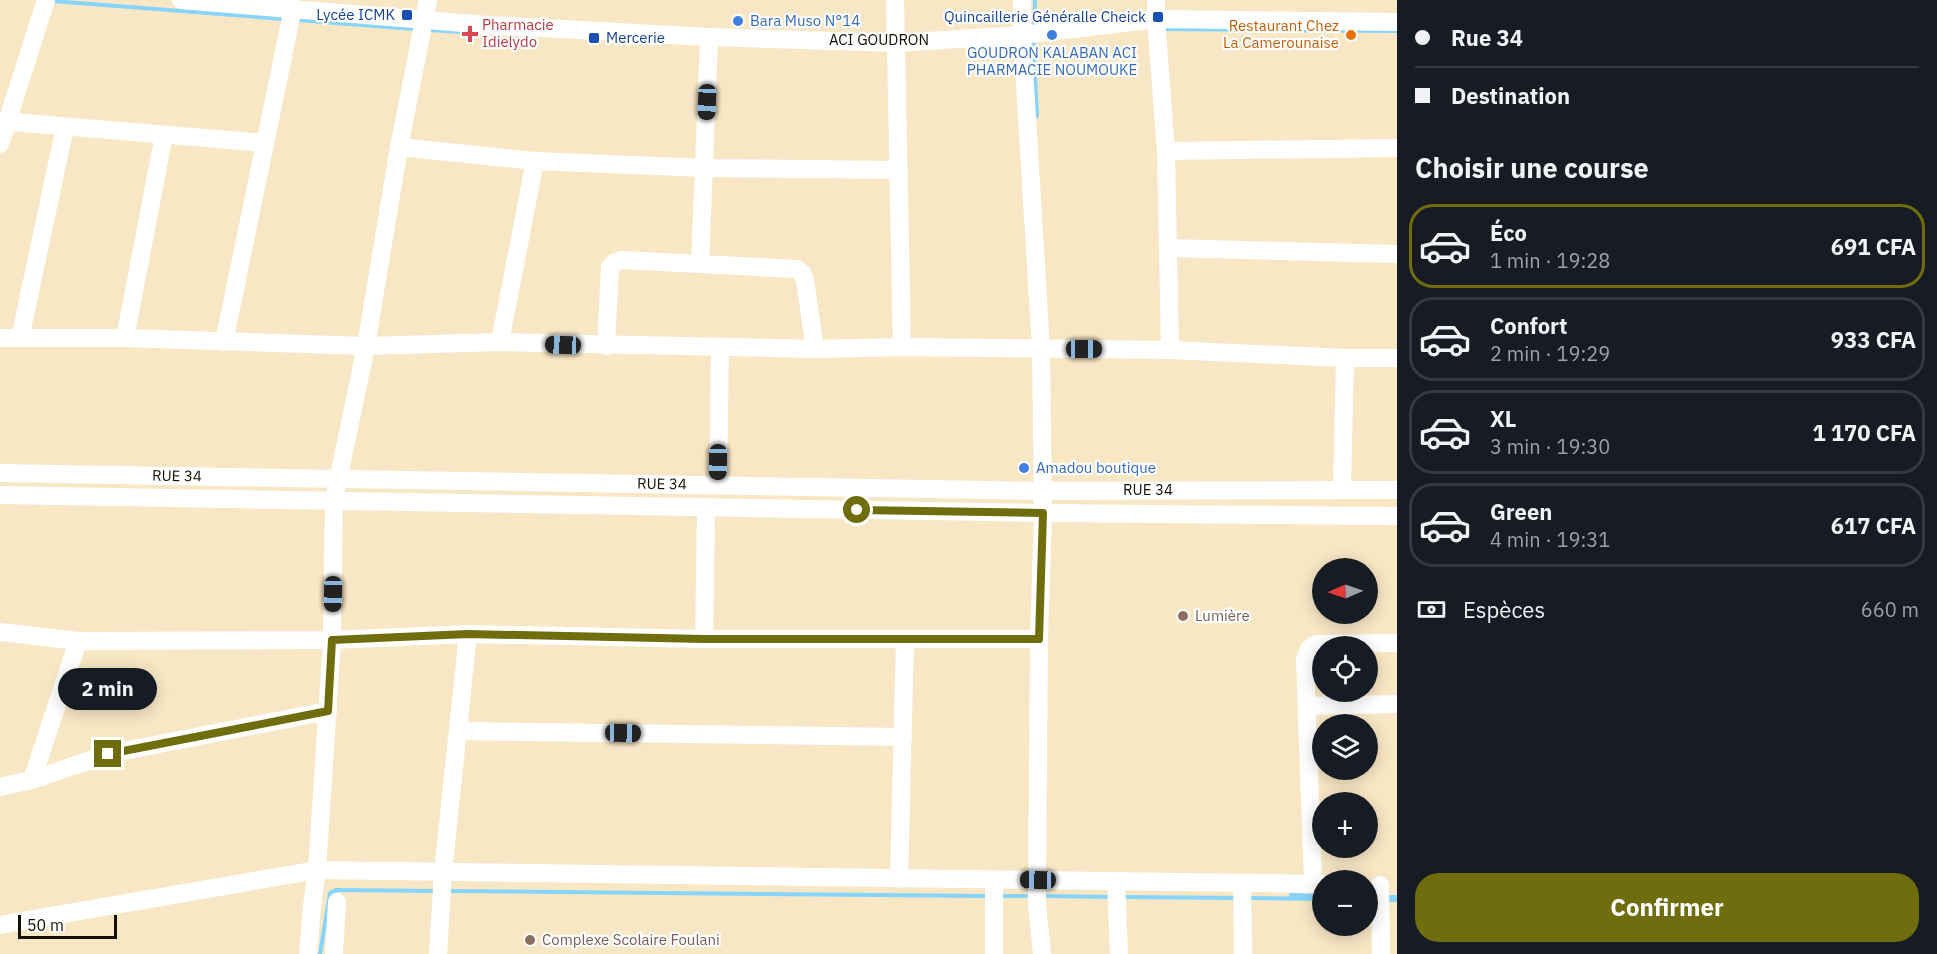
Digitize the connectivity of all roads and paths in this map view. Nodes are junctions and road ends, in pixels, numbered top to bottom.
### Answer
1 (46, 0) edge
2 (181, 0) edge
3 (428, 0) edge
4 (895, 0) edge
5 (1022, 0) edge
6 (1156, 0) edge
7 (293, 8) junction
8 (1156, 19) junction
9 (426, 20) junction
10 (1397, 22) edge
11 (1022, 34) junction
12 (709, 37) junction
13 (896, 43) junction
14 (3, 122) edge
15 (65, 127) junction
16 (164, 135) junction
17 (265, 143) junction
18 (0, 144) edge
19 (399, 147) junction
20 (1397, 148) edge
21 (1166, 151) junction
22 (535, 161) junction
23 (705, 168) junction
24 (898, 170) junction
25 (1169, 248) junction
26 (1397, 254) edge
27 (700, 264) junction
28 (0, 338) edge
29 (20, 338) junction
30 (125, 338) junction
31 (224, 342) junction
32 (500, 342) junction
33 (366, 346) junction
34 (606, 346) junction
35 (720, 347) junction
36 (902, 347) junction
37 (1041, 348) junction
38 (815, 349) junction
39 (1170, 350) junction
40 (1345, 358) junction
41 (1397, 358) edge
42 (0, 473) edge
43 (339, 478) junction
44 (718, 485) junction
45 (1342, 489) junction
46 (1397, 490) edge
47 (1043, 491) junction
48 (0, 495) edge
49 (334, 500) junction
50 (706, 508) junction
51 (1043, 513) junction
52 (1397, 516) edge
53 (0, 632) edge
54 (468, 634) junction
55 (704, 639) junction
56 (905, 639) junction
57 (1039, 639) junction
58 (332, 640) junction
59 (78, 641) junction
60 (1397, 643) edge
61 (1397, 704) edge
62 (1307, 706) junction
63 (328, 711) junction
64 (460, 731) junction
65 (903, 737) junction
66 (32, 780) junction
67 (0, 787) edge
68 (317, 870) junction
69 (1317, 870) edge
70 (443, 877) junction
71 (899, 879) junction
72 (1038, 880) junction
73 (1312, 885) edge
74 (994, 890) junction
75 (1381, 891) edge
76 (1116, 892) junction
77 (1242, 893) junction
78 (337, 902) dead end
79 (0, 925) edge
80 (308, 954) edge
81 (334, 954) edge
82 (438, 954) edge
83 (994, 954) edge
84 (1042, 954) edge
85 (1119, 954) edge
86 (1243, 954) edge
87 (1381, 954) edge

1 - 14 street
2 - 7 street, ACI GOUDRON
3 - 9 street
4 - 13 street
5 - 11 street
6 - 8 street
7 - 9 street, ACI GOUDRON
7 - 17 street
8 - 10 street, ACI GOUDRON
8 - 11 street, ACI GOUDRON
8 - 21 street
9 - 12 street, ACI GOUDRON
9 - 19 street
11 - 13 street, ACI GOUDRON
11 - 37 street
12 - 13 street, ACI GOUDRON
12 - 23 street
13 - 24 street
14 - 15 street
14 - 18 street
15 - 16 street
15 - 29 street
16 - 17 street
16 - 30 street
17 - 31 street
19 - 22 street
19 - 33 street
20 - 21 street
21 - 25 street
22 - 23 street
22 - 32 street
23 - 24 street
23 - 27 street
24 - 36 street
25 - 26 street
25 - 39 street
27 - 34 street
27 - 38 street
28 - 29 street
29 - 30 street
30 - 31 street
31 - 33 street
32 - 33 street
32 - 34 street
33 - 43 street
34 - 35 street
35 - 38 street
35 - 44 street
36 - 37 street
36 - 38 street
37 - 39 street
37 - 47 street
39 - 40 street
40 - 41 street
40 - 45 street
42 - 43 street, RUE 34
43 - 44 street, RUE 34
43 - 49 street
44 - 47 street, RUE 34
45 - 46 street, RUE 34
45 - 47 street, RUE 34
47 - 51 street
48 - 49 street, RUE 34
49 - 50 street, RUE 34
49 - 58 street
50 - 51 street, RUE 34
50 - 55 street
51 - 52 street, RUE 34
51 - 57 street
53 - 59 street
54 - 55 street
54 - 58 street
54 - 64 street
55 - 56 street
56 - 57 street
56 - 65 street
57 - 72 street
58 - 59 street
58 - 63 street
59 - 66 street
60 - 62 street
61 - 62 street
62 - 69 street
63 - 66 street
63 - 68 street
64 - 65 street
64 - 70 street
65 - 71 street
66 - 67 street
68 - 70 street
68 - 79 street
68 - 80 street
70 - 71 street
70 - 82 street
71 - 74 street
72 - 74 street
72 - 76 street
72 - 84 street
73 - 77 street
74 - 83 street
75 - 87 street
76 - 77 street
76 - 85 street
77 - 86 street
78 - 81 street

